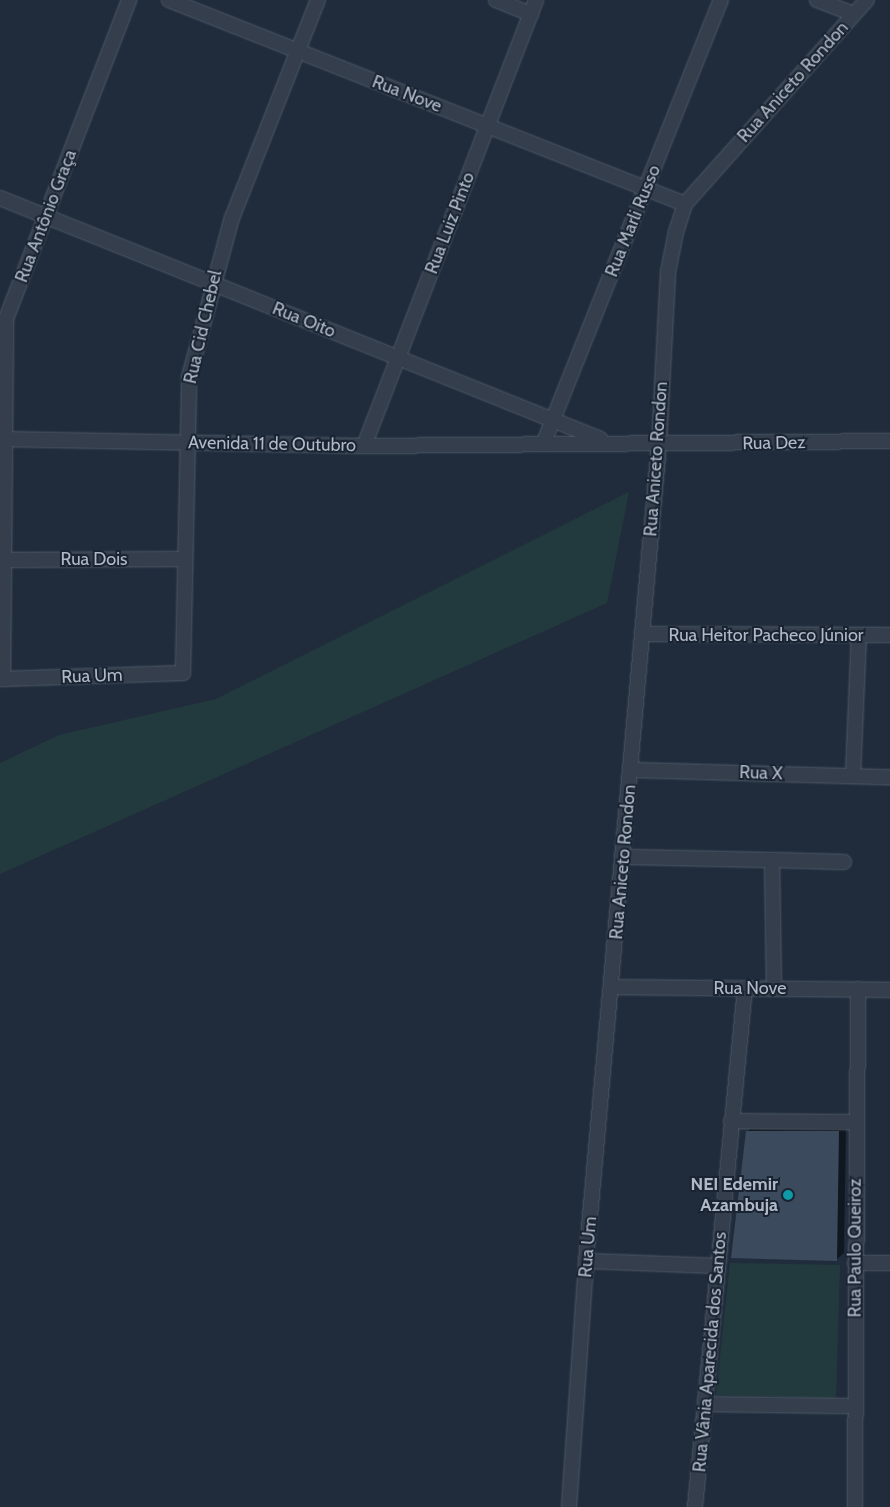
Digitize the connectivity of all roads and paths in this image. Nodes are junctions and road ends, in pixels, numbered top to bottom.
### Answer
1 (129, 0) edge
2 (169, 0) edge
3 (318, 0) edge
4 (496, 0) edge
5 (536, 0) edge
6 (721, 0) edge
7 (817, 0) edge
8 (867, 0) edge
9 (531, 14) junction
10 (853, 14) junction
11 (298, 51) junction
12 (488, 125) junction
13 (646, 187) junction
14 (0, 198) edge
15 (685, 204) junction
16 (45, 216) junction
17 (212, 283) junction
18 (398, 358) junction
19 (553, 420) junction
20 (2, 439) edge
21 (890, 440) edge
22 (187, 442) junction
23 (544, 442) junction
24 (608, 442) junction
25 (659, 445) junction
26 (364, 446) junction
27 (185, 559) junction
28 (4, 560) junction
29 (643, 634) junction
30 (859, 635) junction
31 (890, 635) edge
32 (183, 673) joint
33 (1, 679) edge
34 (632, 770) junction
35 (853, 776) junction
36 (890, 777) edge
37 (623, 857) junction
38 (772, 860) junction
39 (844, 862) dead end
40 (611, 987) junction
41 (745, 988) junction
42 (774, 989) junction
43 (858, 989) junction
44 (890, 990) edge
45 (731, 1121) junction
46 (855, 1122) junction
47 (586, 1262) junction
48 (855, 1263) junction
49 (890, 1263) edge
50 (718, 1266) junction
51 (706, 1404) junction
52 (855, 1406) junction
53 (569, 1507) edge
54 (696, 1507) edge
55 (855, 1507) edge

1 - 16 street, Rua Antônio Graça
2 - 11 street, Rua Nove
3 - 11 street, Rua Cid Chebel
4 - 9 street
5 - 9 street, Rua Luiz Pinto
6 - 13 street, Rua Marli Russo
7 - 10 street
8 - 10 street, Rua Aniceto Rondon
9 - 12 street, Rua Luiz Pinto
10 - 15 street, Rua Aniceto Rondon
11 - 12 street, Rua Nove
11 - 17 street, Rua Cid Chebel
12 - 13 street, Rua Nove
12 - 18 street, Rua Luiz Pinto
13 - 15 street, Rua Nove
13 - 19 street, Rua Marli Russo
14 - 16 street, Rua Oito
15 - 25 street, Rua Aniceto Rondon
16 - 17 street, Rua Oito
16 - 20 street, Rua Antônio Graça
17 - 18 street, Rua Oito
17 - 22 street, Rua Cid Chebel
18 - 19 street, Rua Oito
18 - 26 street, Rua Luiz Pinto
19 - 23 street, Rua Marli Russo
19 - 24 street, Rua Oito
20 - 22 street, Avenida 11 de Outubro
20 - 28 street, Rua Antônio Graça
21 - 25 street, Rua Dez
22 - 26 street, Avenida 11 de Outubro
22 - 27 street, Rua Cid Chebel
23 - 24 street, Avenida 11 de Outubro
23 - 26 street, Avenida 11 de Outubro
24 - 25 street, Rua Dez
25 - 29 street, Rua Aniceto Rondon
27 - 28 street, Rua Dois
27 - 32 street, Rua Cid Chebel
28 - 33 street, Rua Antônio Graça
29 - 30 street, Rua Heitor Pacheco Júnior
29 - 34 street, Rua Aniceto Rondon
30 - 31 street, Rua Heitor Pacheco Júnior
30 - 35 street
32 - 33 street, Rua Um
34 - 35 street, Rua X
34 - 37 street, Rua Aniceto Rondon
35 - 36 street, Rua X
37 - 38 street
37 - 40 street, Rua Aniceto Rondon
38 - 39 street
38 - 42 street
40 - 41 street, Rua Nove
40 - 47 street, Rua Um
41 - 42 street, Rua Nove
41 - 45 street, Rua Vânia Aparecida dos Santos
42 - 43 street, Rua Nove
43 - 44 street, Rua Nove
43 - 46 street, Rua Paulo Queiroz
45 - 46 street
45 - 50 street, Rua Vânia Aparecida dos Santos
46 - 48 street, Rua Paulo Queiroz
47 - 50 street
47 - 53 street, Rua Um
48 - 49 street
48 - 52 street, Rua Paulo Queiroz
50 - 51 street, Rua Vânia Aparecida dos Santos
51 - 52 street
51 - 54 street, Rua Vânia Aparecida dos Santos
52 - 55 street, Rua Paulo Queiroz

